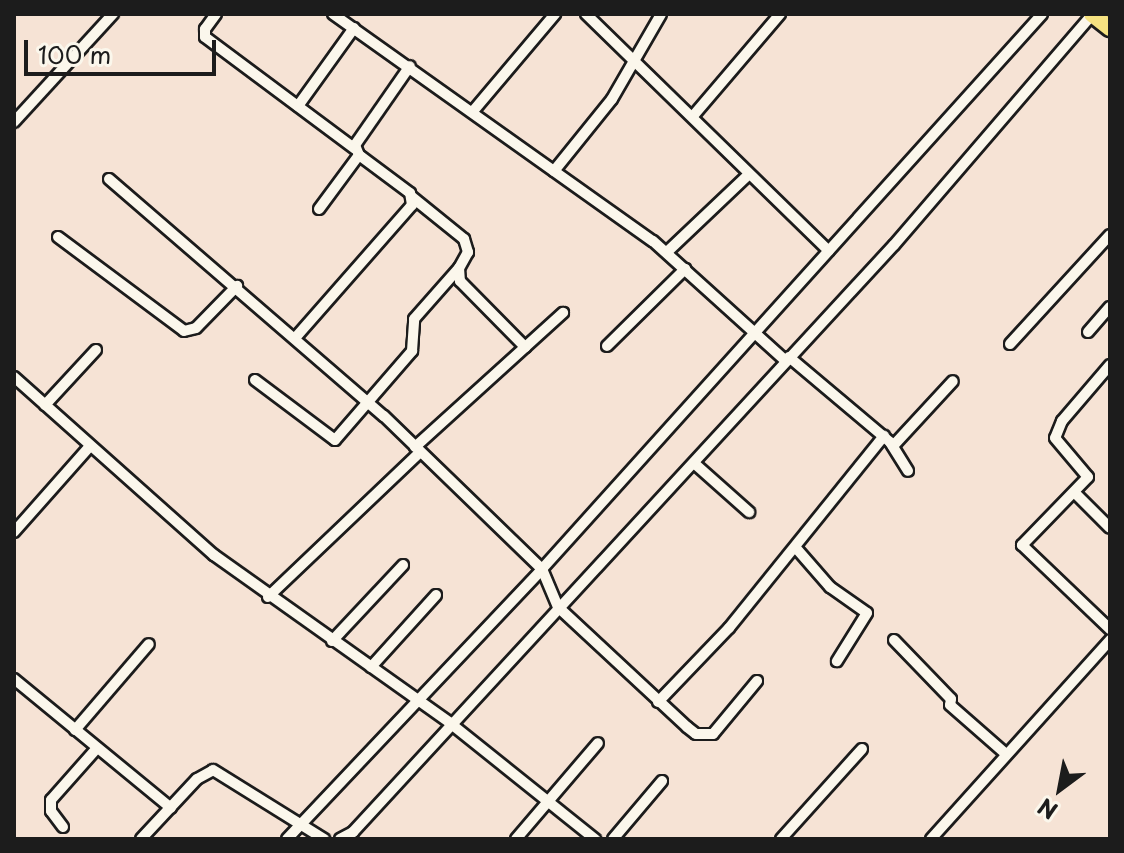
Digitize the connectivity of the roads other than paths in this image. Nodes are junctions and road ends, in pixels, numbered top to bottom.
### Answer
1 (113, 14) edge
2 (216, 14) edge
3 (333, 14) edge
4 (555, 14) edge
5 (586, 14) edge
6 (661, 14) edge
7 (780, 14) edge
8 (1042, 14) edge
9 (1093, 14) edge
10 (354, 28) junction
11 (1110, 28) edge
12 (636, 57) junction
13 (410, 66) junction
14 (298, 106) junction
15 (474, 110) junction
16 (693, 116) junction
17 (14, 122) edge
18 (357, 152) junction
19 (554, 171) junction
20 (748, 175) junction
21 (109, 179) dead end
22 (412, 197) junction
23 (319, 209) dead end
24 (1110, 235) edge
25 (58, 237) dead end
26 (829, 251) junction
27 (667, 252) junction
28 (459, 268) junction
29 (685, 269) junction
30 (237, 286) junction
31 (1110, 307) edge
32 (563, 313) dead end
33 (1088, 332) dead end
34 (755, 333) junction
35 (296, 337) junction
36 (1010, 344) dead end
37 (607, 346) dead end
38 (525, 347) junction
39 (96, 350) dead end
40 (788, 359) junction
41 (1110, 365) edge
42 (255, 380) dead end
43 (953, 381) dead end
44 (16, 382) edge
45 (369, 402) junction
46 (45, 405) junction
47 (884, 436) junction
48 (90, 446) junction
49 (893, 446) junction
50 (417, 450) junction
51 (694, 463) junction
52 (908, 471) dead end
53 (1075, 493) junction
54 (749, 512) dead end
55 (1110, 528) edge
56 (14, 532) edge
57 (796, 548) junction
58 (403, 565) dead end
59 (542, 569) junction
60 (436, 595) dead end
61 (268, 597) junction
62 (558, 607) junction
63 (1110, 629) edge
64 (894, 640) dead end
65 (1110, 640) edge
66 (332, 641) junction
67 (149, 644) dead end
68 (837, 661) dead end
69 (371, 667) junction
70 (14, 679) edge
71 (757, 681) dead end
72 (418, 700) junction
73 (658, 702) junction
74 (450, 723) junction
75 (75, 730) junction
76 (598, 743) dead end
77 (97, 748) junction
78 (862, 749) dead end
79 (1006, 754) junction
80 (662, 781) dead end
81 (549, 802) junction
82 (171, 808) junction
83 (297, 826) junction
84 (63, 827) dead end
85 (141, 839) edge
86 (287, 839) edge
87 (324, 839) edge
88 (340, 839) edge
89 (516, 839) edge
90 (595, 839) edge
91 (613, 839) edge
92 (781, 839) edge
93 (931, 839) edge

1 - 17 street
2 - 14 street
3 - 10 street
4 - 15 street
5 - 12 street
6 - 12 street
7 - 16 street
8 - 26 street
9 - 11 main road
9 - 40 street
10 - 13 street
10 - 14 street
12 - 16 street
12 - 19 street
13 - 15 street
13 - 18 street
14 - 18 street
15 - 19 street
16 - 20 street
18 - 22 street
18 - 23 street
19 - 27 street
20 - 26 street
20 - 27 street
21 - 30 street
22 - 28 street
22 - 35 street
24 - 36 street
25 - 30 street
26 - 34 street
27 - 29 street
28 - 38 street
28 - 45 street
29 - 34 street
29 - 37 street
30 - 35 street
31 - 33 street
32 - 38 street
34 - 40 street
34 - 59 street
35 - 45 street
38 - 50 street
39 - 46 street
40 - 47 street
40 - 51 street
41 - 53 street
42 - 45 street
43 - 49 street
44 - 46 street
45 - 50 street
46 - 48 street
47 - 49 street
47 - 57 street
48 - 56 street
48 - 61 street
49 - 52 street
50 - 59 street
50 - 61 street
51 - 54 street
51 - 62 street
53 - 55 street
53 - 63 street
57 - 68 street
57 - 73 street
58 - 66 street
59 - 62 street
59 - 72 street
60 - 69 street
61 - 66 street
62 - 73 street
62 - 74 street
64 - 79 street
65 - 79 street
66 - 69 street
67 - 75 street
69 - 72 street
70 - 75 street
71 - 73 street
72 - 74 street
72 - 83 street
74 - 81 street
74 - 88 street
75 - 77 street
76 - 81 street
77 - 82 street
77 - 84 street
78 - 92 street
79 - 93 street
80 - 91 street
81 - 89 street
81 - 90 street
82 - 83 street
82 - 85 street
83 - 86 street
83 - 87 street

